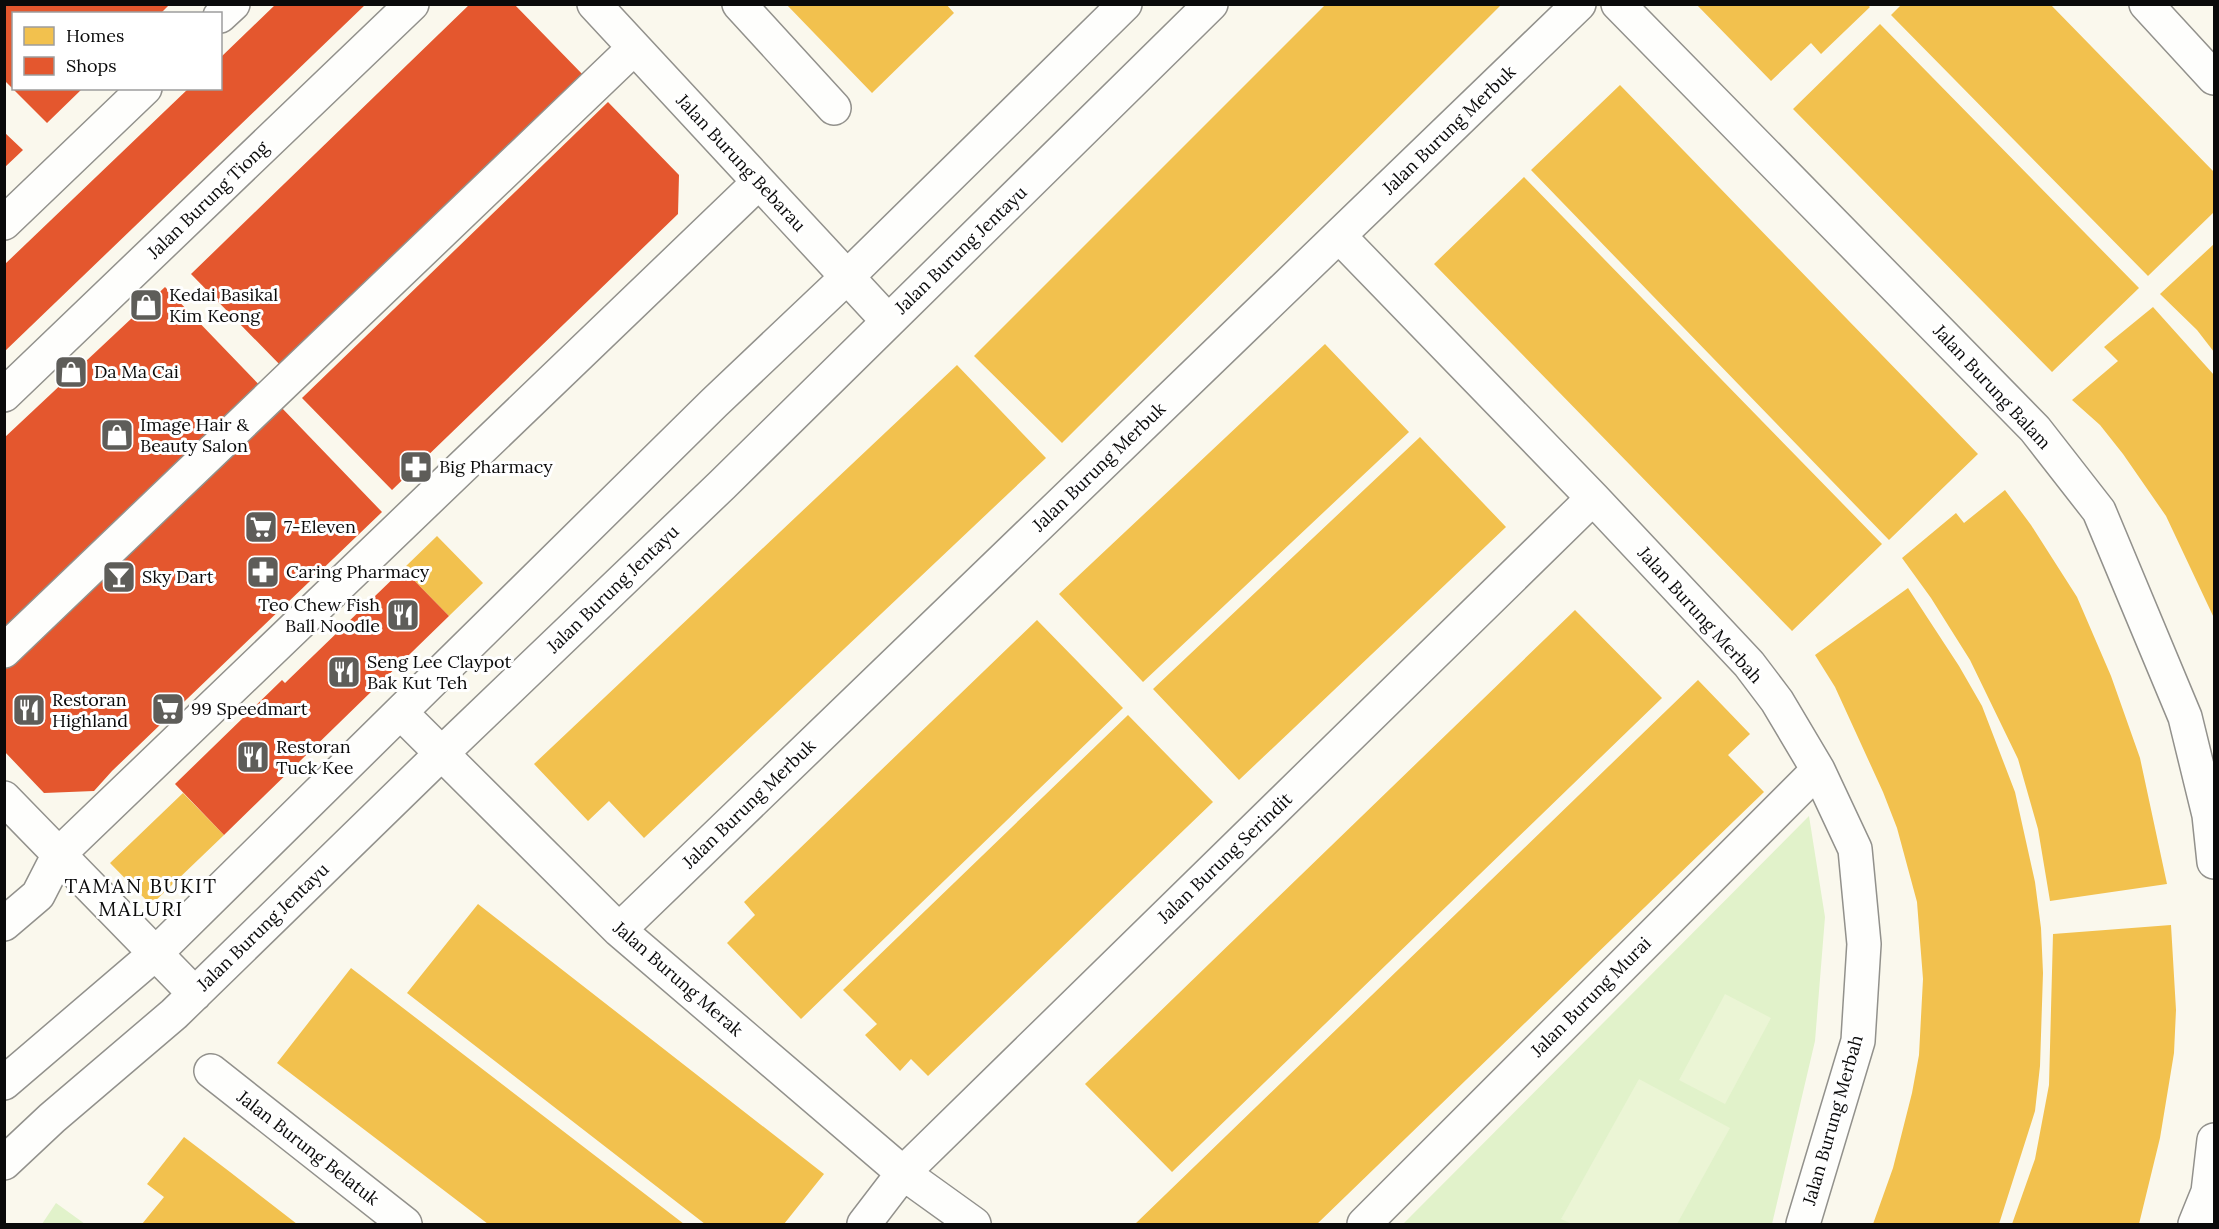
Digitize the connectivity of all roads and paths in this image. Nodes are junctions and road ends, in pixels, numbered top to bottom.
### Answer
1 (412, 4) edge
2 (594, 4) edge
3 (739, 4) edge
4 (1125, 4) edge
5 (1211, 4) edge
6 (1579, 4) edge
7 (1617, 4) edge
8 (2146, 4) edge
9 (634, 48) junction
10 (2214, 78) edge
11 (143, 90) edge
12 (834, 108) dead end
13 (759, 183) junction
14 (4, 223) edge
15 (1339, 236) junction
16 (847, 277) junction
17 (888, 321) junction
18 (4, 395) edge
19 (1593, 498) junction
20 (4, 651) edge
21 (401, 713) junction
22 (442, 753) junction
23 (1818, 770) junction
24 (4, 798) edge
25 (59, 854) junction
26 (2214, 861) edge
27 (4, 924) edge
28 (619, 930) junction
29 (156, 953) junction
30 (195, 994) junction
31 (211, 1071) dead end
32 (4, 1083) edge
33 (2214, 1140) edge
34 (4, 1163) edge
35 (903, 1173) junction
36 (405, 1224) edge
37 (864, 1224) edge
38 (974, 1224) edge
39 (1364, 1224) edge
40 (1803, 1224) edge
41 (2195, 1224) edge

1 - 18 street, Jalan Burung Tiong
2 - 9 street, Jalan Burung Bebarau
3 - 12 street
4 - 16 street
5 - 17 street, Jalan Burung Jentayu
6 - 15 street, Jalan Burung Merbuk
7 - 26 street, Jalan Burung Balam
8 - 10 street
9 - 13 street, Jalan Burung Bebarau
9 - 20 street
11 - 14 street
13 - 16 street, Jalan Burung Bebarau
13 - 25 street
15 - 19 street, Jalan Burung Merbah
15 - 28 street, Jalan Burung Merbuk
16 - 17 street, Jalan Burung Bebarau
16 - 21 street
17 - 22 street, Jalan Burung Jentayu
19 - 23 street, Jalan Burung Merbah
19 - 35 street, Jalan Burung Serindit
21 - 22 street, Jalan Burung Merak
21 - 29 street
22 - 28 street, Jalan Burung Merak
22 - 30 street, Jalan Burung Jentayu
23 - 39 street, Jalan Burung Murai
23 - 40 street, Jalan Burung Merbah
24 - 25 street
25 - 27 street
25 - 29 street
28 - 35 street, Jalan Burung Merak
29 - 30 street
29 - 32 street
30 - 34 street, Jalan Burung Jentayu
31 - 36 street, Jalan Burung Belatuk
33 - 41 street
35 - 37 street, Jalan Burung Serindit
35 - 38 street, Jalan Burung Merak

